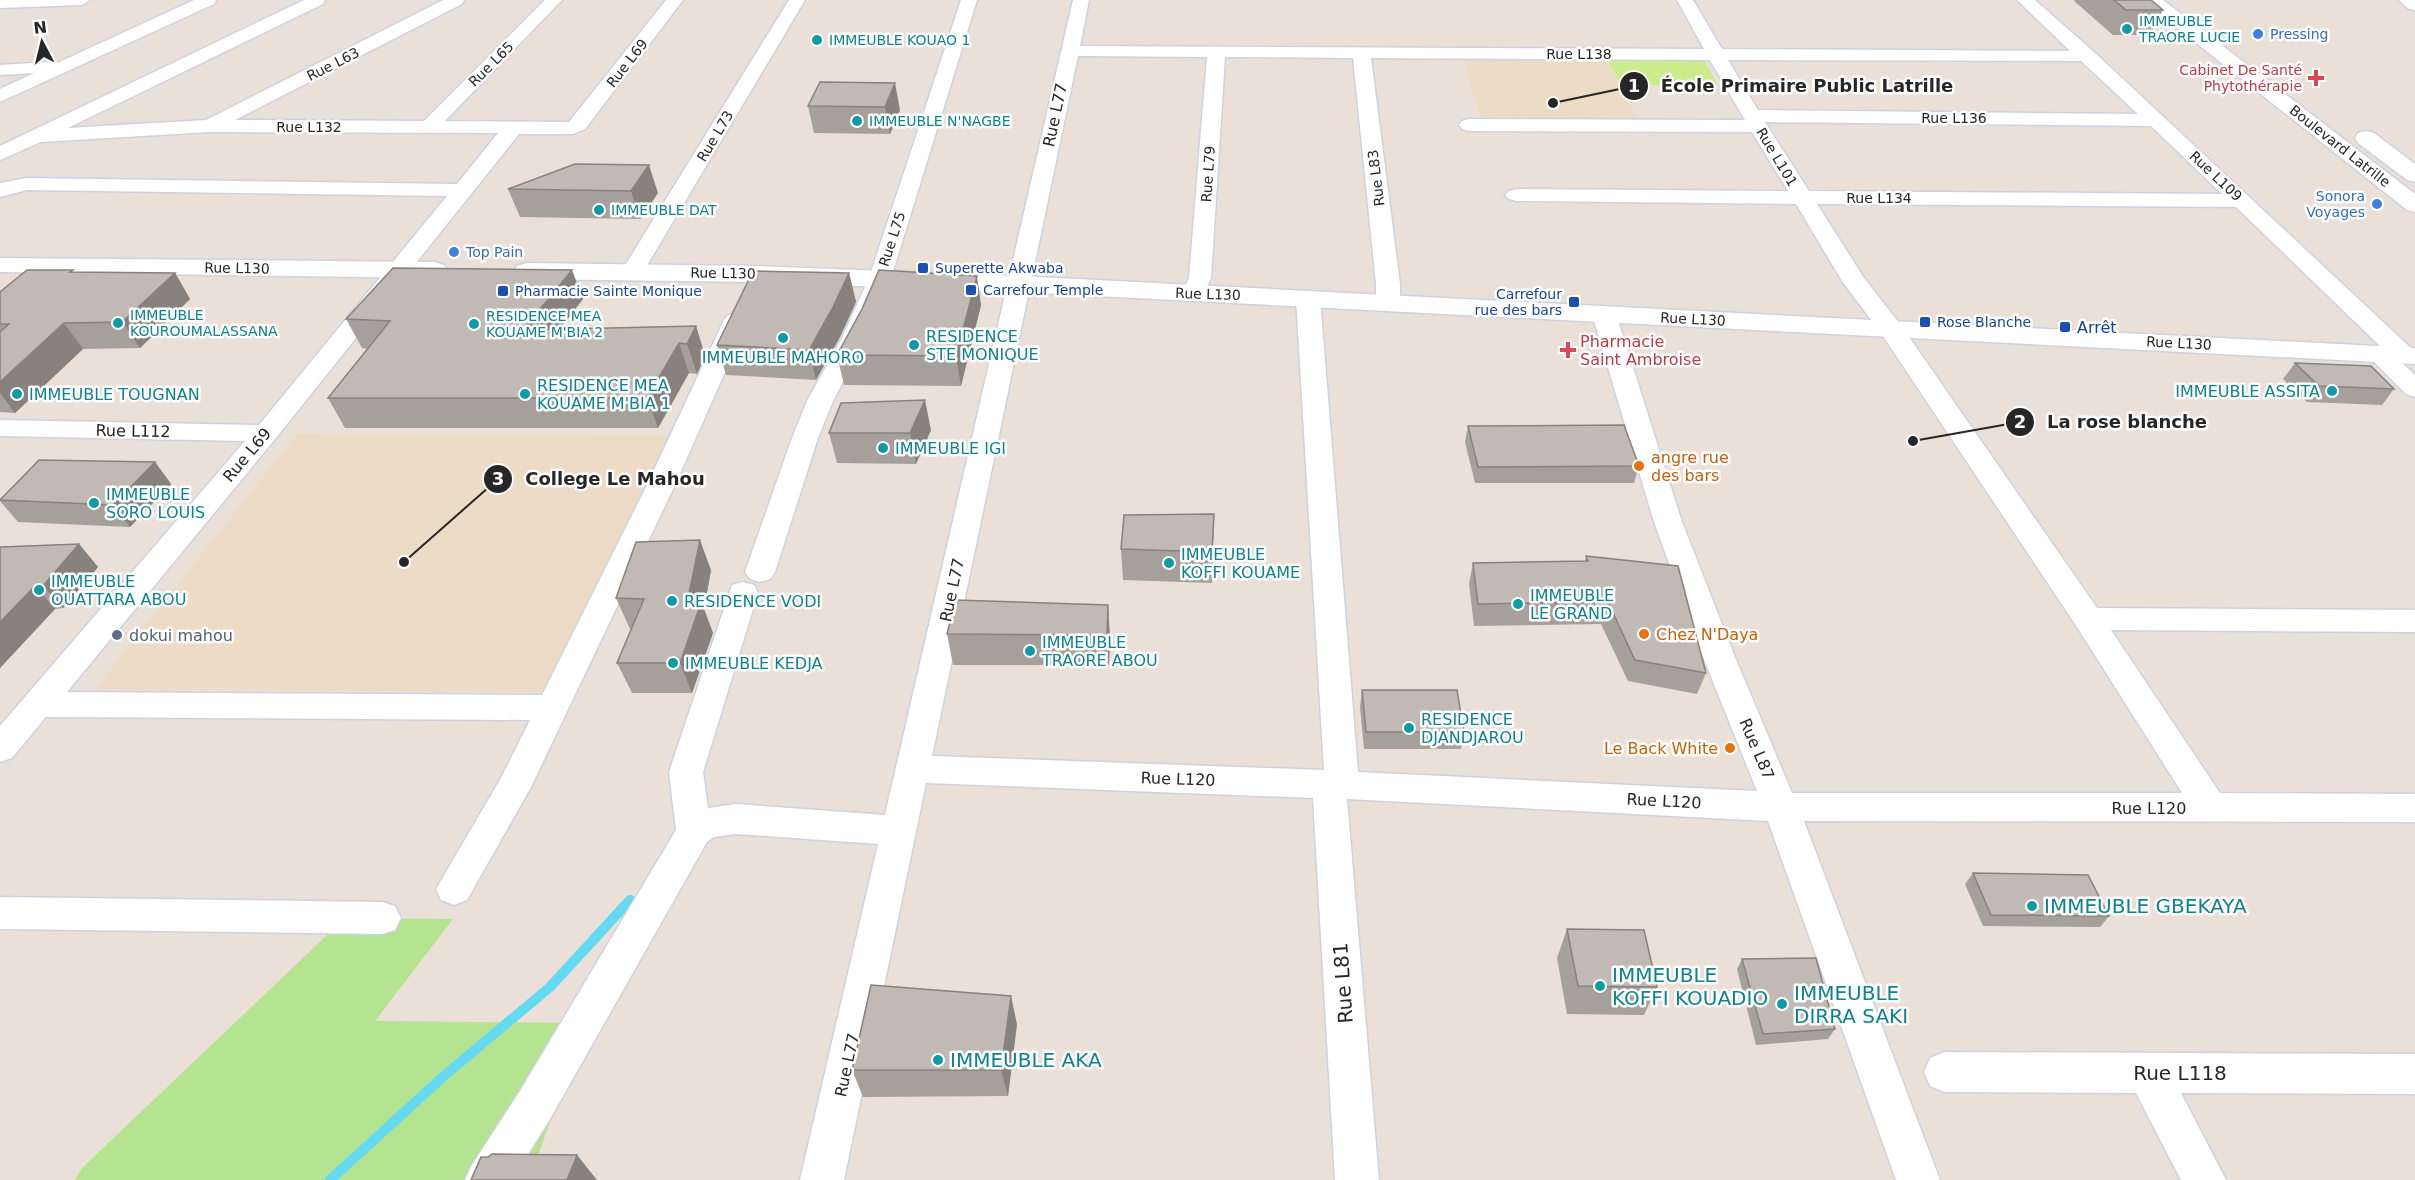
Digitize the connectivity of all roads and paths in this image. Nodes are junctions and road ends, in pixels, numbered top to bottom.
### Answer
1 (82, 0) edge
2 (208, 0) edge
3 (317, 0) edge
4 (456, 0) edge
5 (554, 0) edge
6 (675, 0) edge
7 (798, 0) edge
8 (969, 0) edge
9 (1081, 0) edge
10 (1685, 0) edge
11 (2025, 0) edge
12 (2151, 0) edge
13 (2183, 0) edge
14 (2407, 0) edge
15 (0, 3) edge
16 (2415, 5) edge
17 (2201, 14) dead end
18 (1070, 51) junction
19 (1216, 52) junction
20 (1361, 52) junction
21 (1717, 54) junction
22 (2088, 56) junction
23 (66, 66) junction
24 (0, 70) edge
25 (0, 96) edge
26 (2156, 120) junction
27 (1755, 121) junction
28 (578, 125) joint
29 (1469, 125) dead end
30 (209, 126) junction
31 (2351, 127) dead end
32 (428, 128) junction
33 (512, 129) junction
34 (39, 136) junction
35 (0, 154) edge
36 (2415, 175) edge
37 (462, 190) junction
38 (0, 191) edge
39 (1516, 195) dead end
40 (1802, 198) junction
41 (2242, 201) junction
42 (2415, 205) edge
43 (0, 265) edge
44 (399, 270) junction
45 (456, 270) edge
46 (498, 271) edge
47 (632, 272) junction
48 (757, 274) junction
49 (880, 278) junction
50 (1019, 284) junction
51 (1193, 294) junction
52 (1308, 298) junction
53 (1388, 303) junction
54 (1604, 314) junction
55 (1891, 329) junction
56 (2399, 355) edge
57 (2415, 389) edge
58 (0, 428) edge
59 (265, 433) junction
60 (2088, 619) junction
61 (2415, 621) edge
62 (38, 704) junction
63 (553, 708) junction
64 (0, 749) edge
65 (913, 769) junction
66 (1335, 785) junction
67 (1781, 807) junction
68 (2415, 808) edge
69 (2211, 809) junction
70 (899, 831) junction
71 (694, 832) junction
72 (454, 889) dead end
73 (0, 913) edge
74 (382, 918) dead end
75 (1944, 1072) dead end
76 (2148, 1072) junction
77 (2411, 1080) edge
78 (487, 1180) edge
79 (822, 1180) edge
80 (1357, 1180) edge
81 (1918, 1180) edge
82 (2204, 1180) edge

1 - 15 street
2 - 23 street
3 - 34 street
4 - 30 street, Rue L63
5 - 32 street, Rue L65
6 - 28 street, Rue L69
7 - 47 street, Rue L73
8 - 49 street, Rue L75
9 - 18 street, Rue L77
10 - 21 street, Rue L101
11 - 22 street, Rue L109
12 - 42 street, Boulevard Latrille
13 - 17 street
14 - 16 street
18 - 19 street, Rue L138
18 - 50 street, Rue L77
19 - 20 street, Rue L138
19 - 51 street, Rue L79
20 - 21 street, Rue L138
20 - 53 street, Rue L83
21 - 22 street, Rue L138
21 - 27 street, Rue L101
22 - 26 street, Rue L109
23 - 24 street
23 - 25 street
26 - 27 street, Rue L136
26 - 41 street, Rue L109
27 - 29 street, Rue L136
27 - 40 street, Rue L101
28 - 33 street, Rue L132
30 - 32 street, Rue L132
30 - 34 street, Rue L132
31 - 36 street, Boulevard Latrille
32 - 33 street, Rue L132
33 - 37 street, Rue L69
34 - 35 street
37 - 38 street
37 - 44 street, Rue L69
39 - 40 street, Rue L134
40 - 41 street, Rue L134
40 - 55 street, Rue L101
41 - 56 street, Rue L109
43 - 44 street, Rue L130
44 - 45 street, Rue L130
44 - 59 street, Rue L69
46 - 47 street, Rue L130
47 - 48 street, Rue L130
48 - 49 street, Rue L130
48 - 63 street
49 - 50 street, Rue L130
49 - 71 street, Rue L75
50 - 51 street, Rue L130
50 - 65 street, Rue L77
51 - 52 street, Rue L130
52 - 53 street, Rue L130
52 - 66 street, Rue L81
53 - 54 street, Rue L130
54 - 55 street, Rue L130
54 - 67 street, Rue L87
55 - 56 street, Rue L130
55 - 60 street, Rue L101
56 - 57 street, Rue L109
58 - 59 street, Rue L112
59 - 62 street, Rue L69
60 - 61 street
60 - 69 street, Rue L101
62 - 63 street
62 - 64 street, Rue L69
63 - 72 street
65 - 66 street, Rue L120
65 - 70 street, Rue L77
66 - 67 street, Rue L120
66 - 80 street, Rue L81
67 - 69 street, Rue L120
67 - 81 street, Rue L87
68 - 69 street, Rue L120
70 - 71 street
70 - 79 street, Rue L77
71 - 78 street
73 - 74 street
75 - 76 street, Rue L118
76 - 77 street, Rue L118
76 - 82 street

